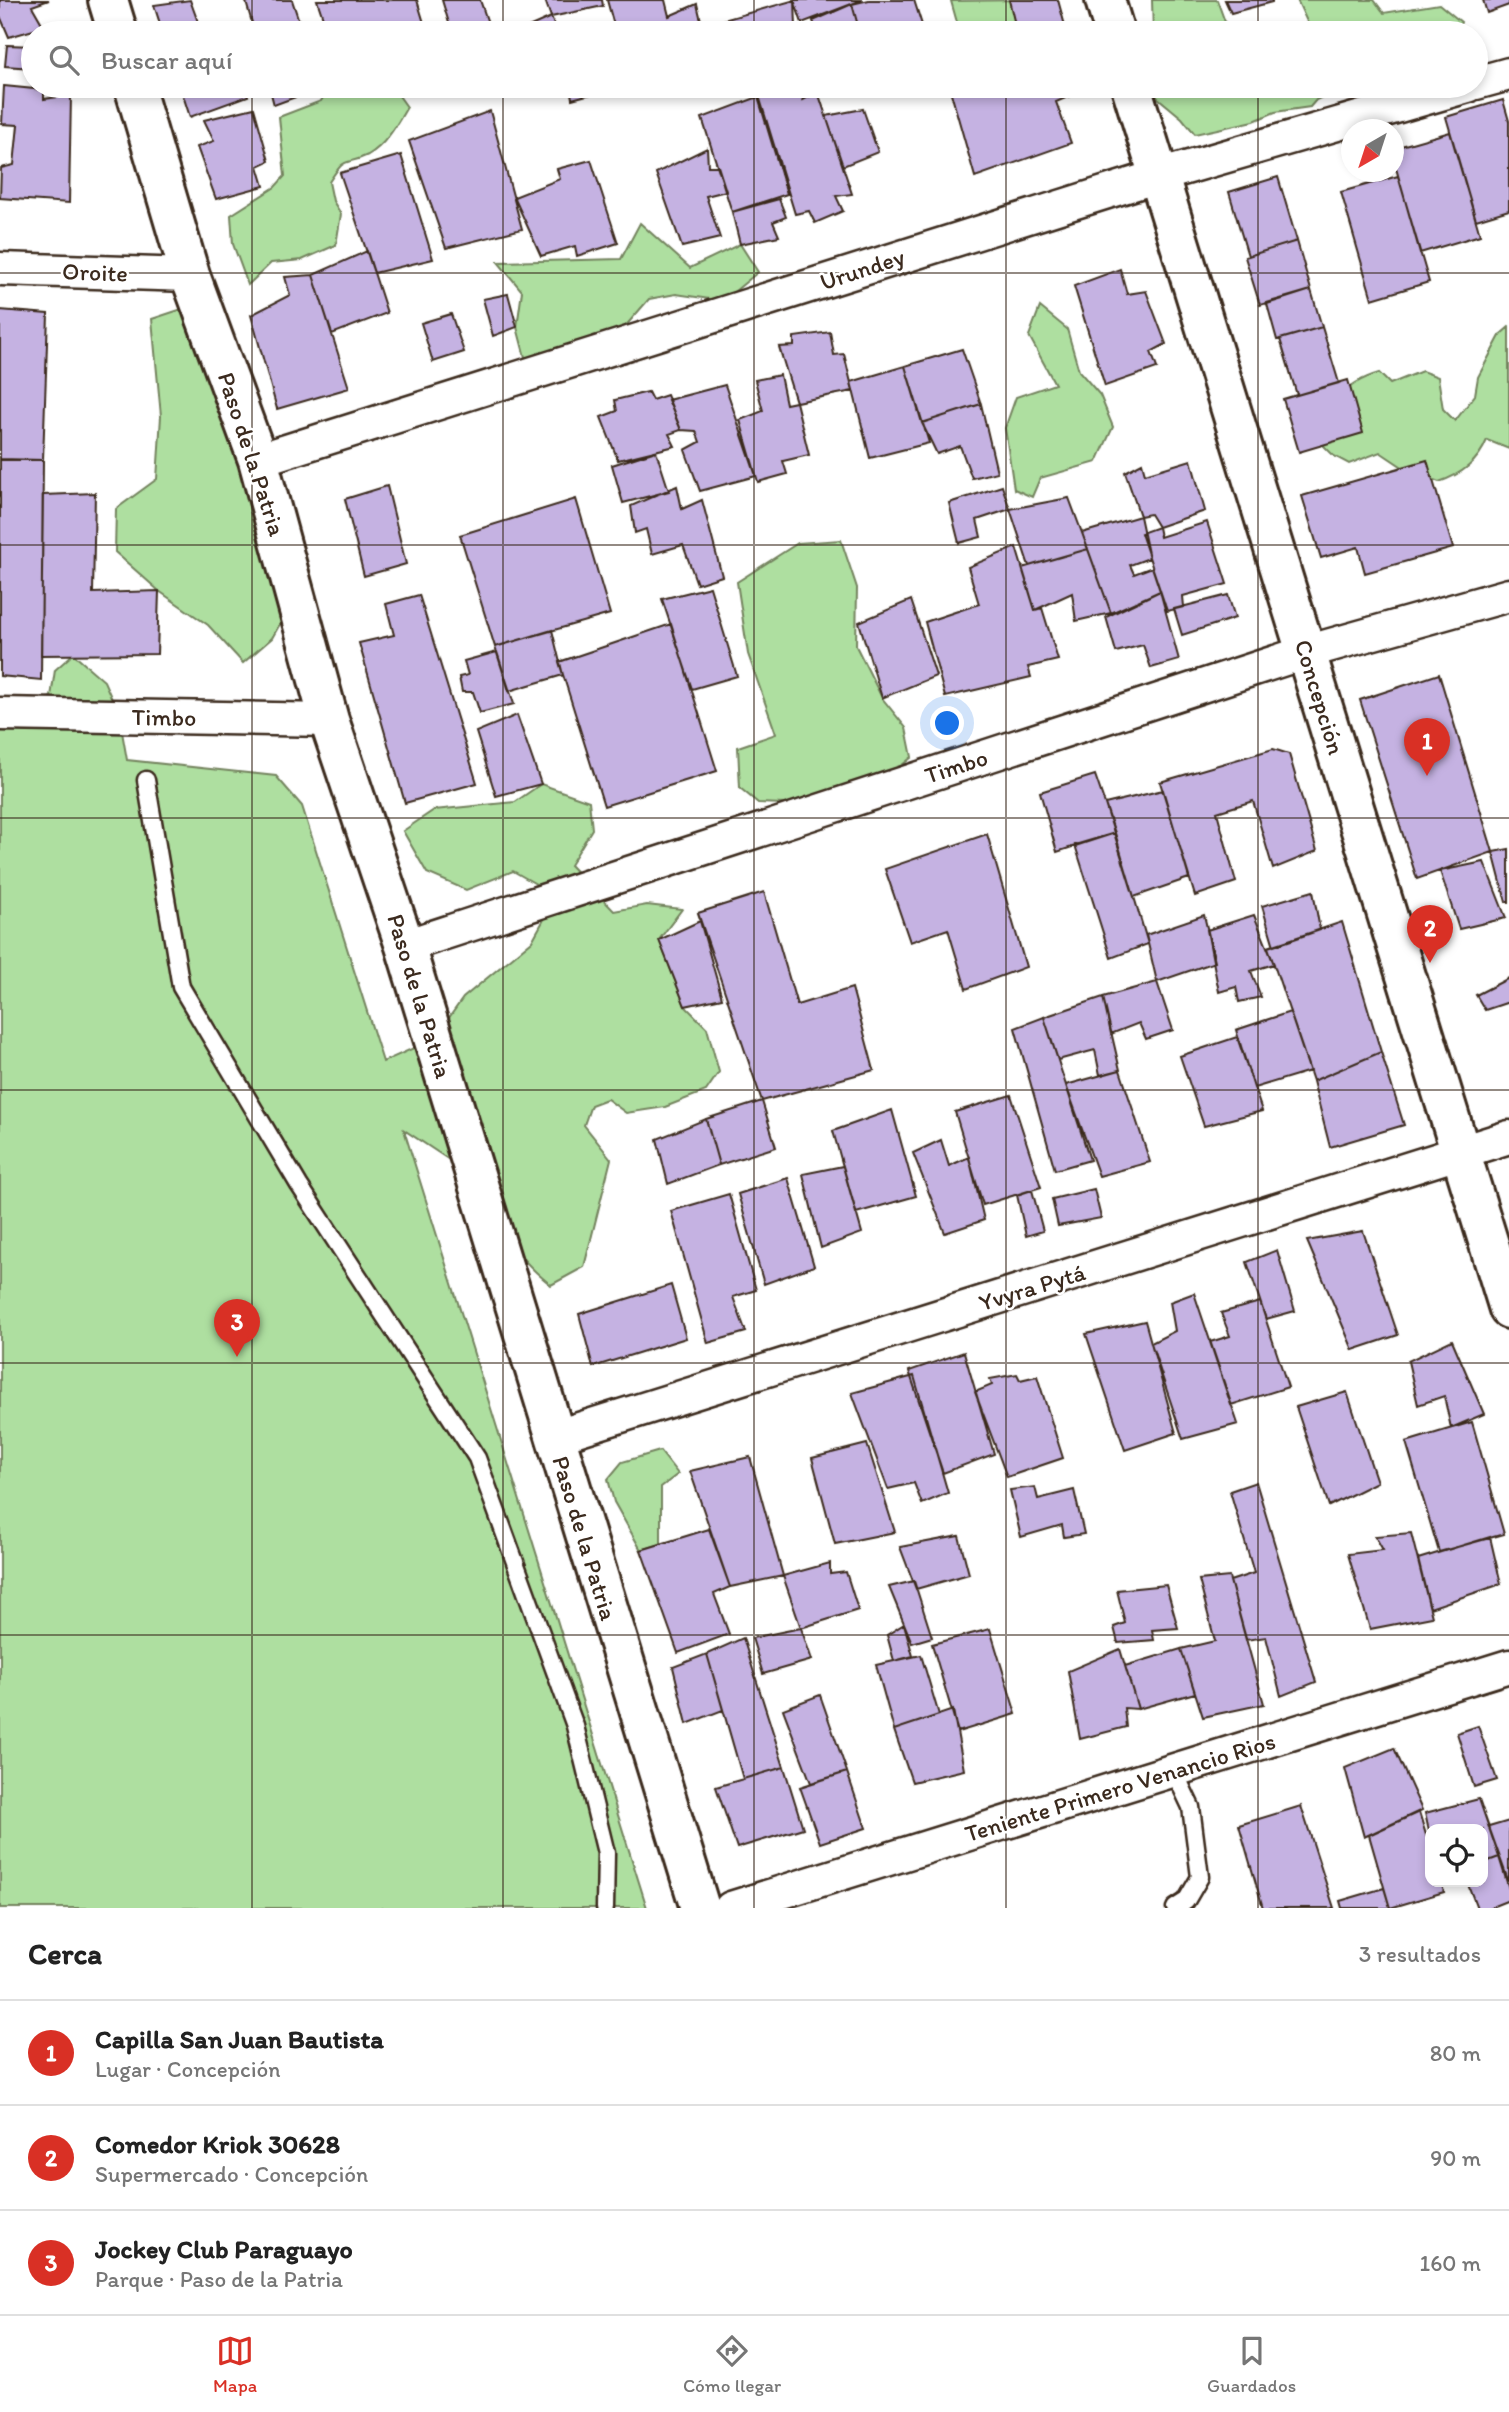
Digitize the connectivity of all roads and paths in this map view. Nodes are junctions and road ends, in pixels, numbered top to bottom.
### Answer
1 (108, 0) edge
2 (1105, 0) edge
3 (114, 21) edge
4 (1111, 21) edge
5 (1509, 74) edge
6 (1488, 80) edge
7 (138, 98) edge
8 (1134, 98) edge
9 (1427, 98) edge
10 (1157, 176) junction
11 (0, 270) edge
12 (190, 275) junction
13 (258, 460) junction
14 (1509, 595) edge
15 (1306, 652) junction
16 (0, 714) edge
17 (329, 720) junction
18 (146, 780) dead end
19 (405, 946) junction
20 (1509, 1137) edge
21 (1461, 1153) junction
22 (1509, 1309) edge
23 (554, 1437) junction
24 (1509, 1666) edge
25 (1174, 1771) junction
26 (605, 1908) edge
27 (700, 1908) edge
28 (731, 1908) edge
29 (1175, 1908) edge

1 - 3 street
2 - 4 street
5 - 6 street
7 - 12 street, Paso de la Patria
8 - 10 street, Concepción
9 - 10 street, Urundey
10 - 13 street, Urundey
10 - 15 street, Concepción
11 - 12 street, Oroite
12 - 13 street, Paso de la Patria
13 - 17 street, Paso de la Patria
14 - 15 street, Timbo
15 - 19 street, Timbo
15 - 21 street, Concepción
16 - 17 street, Timbo
17 - 19 street, Paso de la Patria
18 - 26 lane
19 - 23 street, Paso de la Patria
20 - 21 street, Yvyra Pytá
21 - 22 street, Concepción
21 - 23 street, Yvyra Pytá
23 - 27 street, Paso de la Patria
24 - 25 street, Teniente Primero Venancio Rios
25 - 28 street, Teniente Primero Venancio Rios
25 - 29 lane

